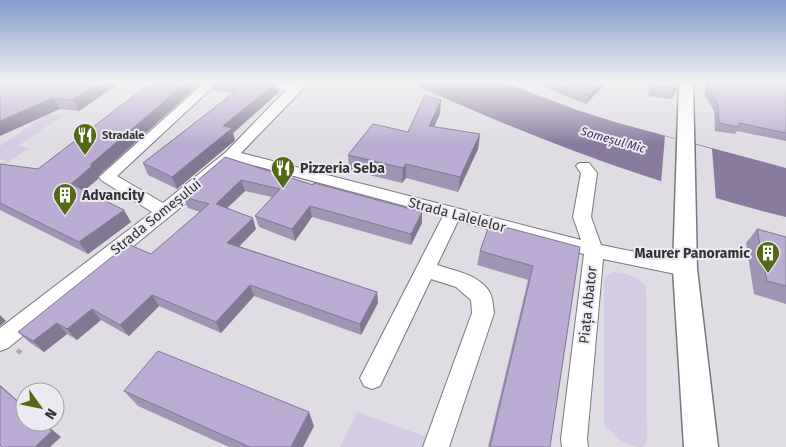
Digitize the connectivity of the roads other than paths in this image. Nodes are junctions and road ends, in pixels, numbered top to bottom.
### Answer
1 (189, 103) edge
2 (282, 103) edge
3 (686, 103) edge
4 (231, 155) junction
5 (584, 166) dead end
6 (164, 211) junction
7 (453, 214) junction
8 (594, 250) junction
9 (425, 269) junction
10 (685, 269) junction
11 (0, 341) edge
12 (372, 378) dead end
13 (436, 447) edge
14 (575, 447) edge
15 (701, 447) edge

1 - 6 street
2 - 4 street, Strada Someșului
3 - 10 main road
4 - 6 street, Strada Someșului
4 - 7 street, Strada Lalelelor
5 - 8 street, Piața Abator
6 - 11 street, Strada Someșului
7 - 8 street, Strada Lalelelor
7 - 9 street
8 - 10 street, Strada Lalelelor
8 - 14 street, Piața Abator
9 - 12 street
9 - 13 street
10 - 15 main road

